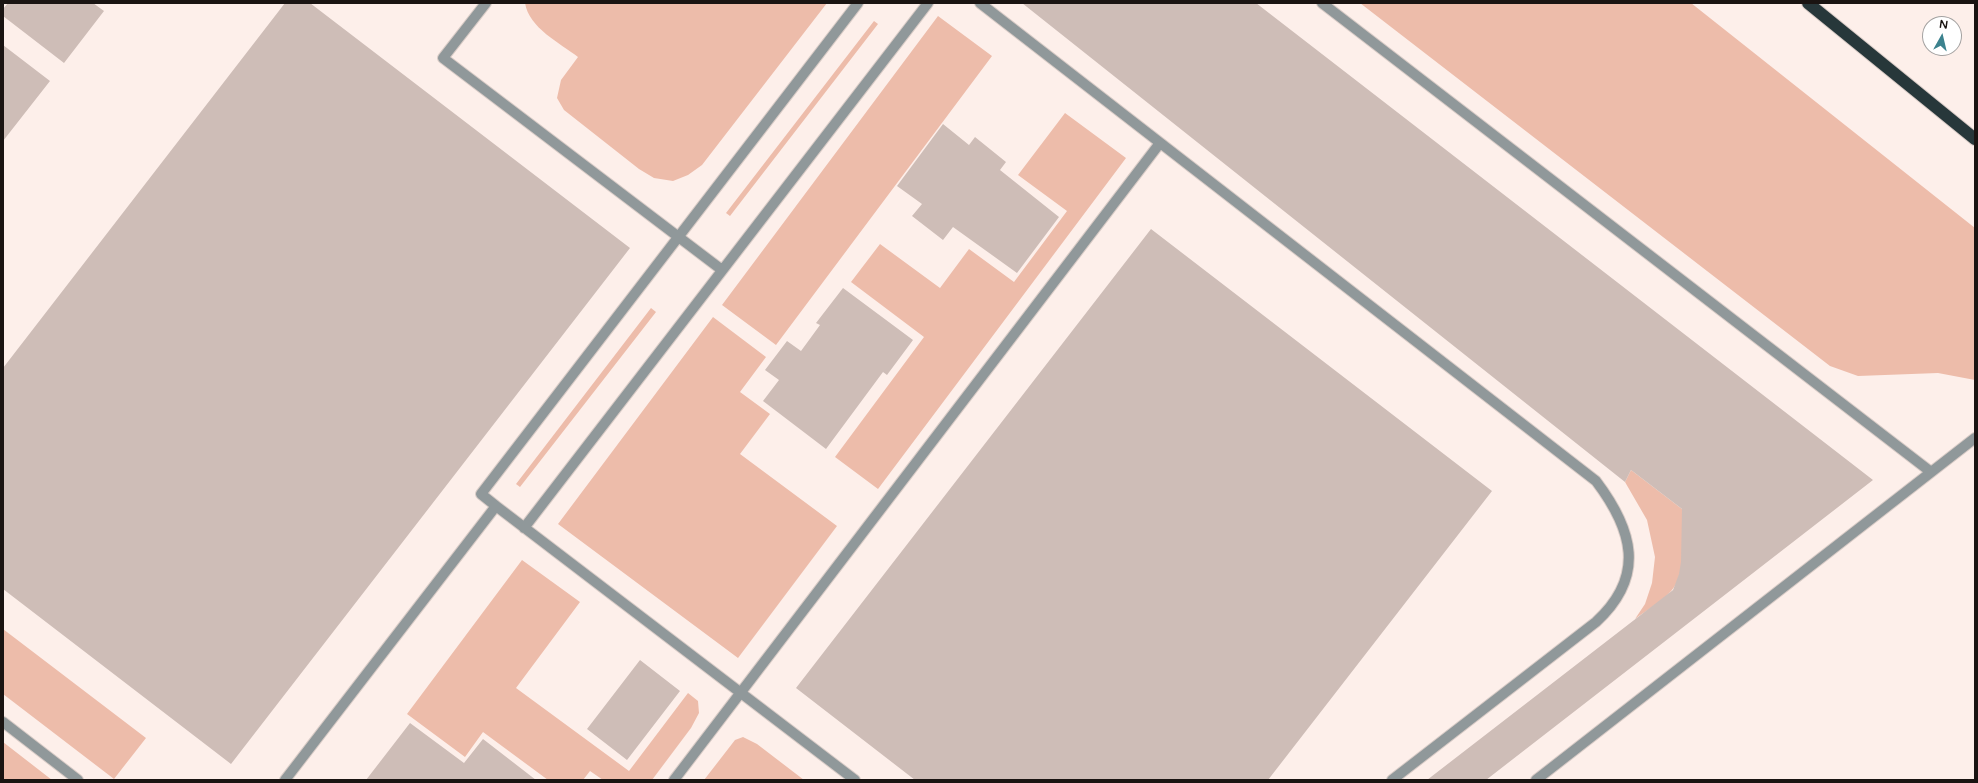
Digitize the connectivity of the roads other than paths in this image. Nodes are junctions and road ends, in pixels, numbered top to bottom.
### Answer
1 (486, 3) edge
2 (858, 3) edge
3 (928, 3) edge
4 (980, 3) edge
5 (1322, 3) edge
6 (1808, 3) edge
7 (1975, 139) edge
8 (1160, 143) junction
9 (678, 237) junction
10 (722, 270) junction
11 (1975, 438) edge
12 (1931, 472) junction
13 (496, 506) junction
14 (524, 528) junction
15 (740, 692) junction
16 (3, 722) edge
17 (78, 780) edge
18 (285, 780) edge
19 (674, 780) edge
20 (855, 780) edge
21 (1392, 780) edge
22 (1536, 780) edge

1 - 9 lane
2 - 9 lane
3 - 10 lane
4 - 8 lane
5 - 12 lane
6 - 7 highway
8 - 15 lane
8 - 21 lane
9 - 10 lane
9 - 13 lane
10 - 14 lane
11 - 12 lane
12 - 22 lane
13 - 14 lane
13 - 18 lane
14 - 15 lane
15 - 19 lane
15 - 20 lane
16 - 17 lane

